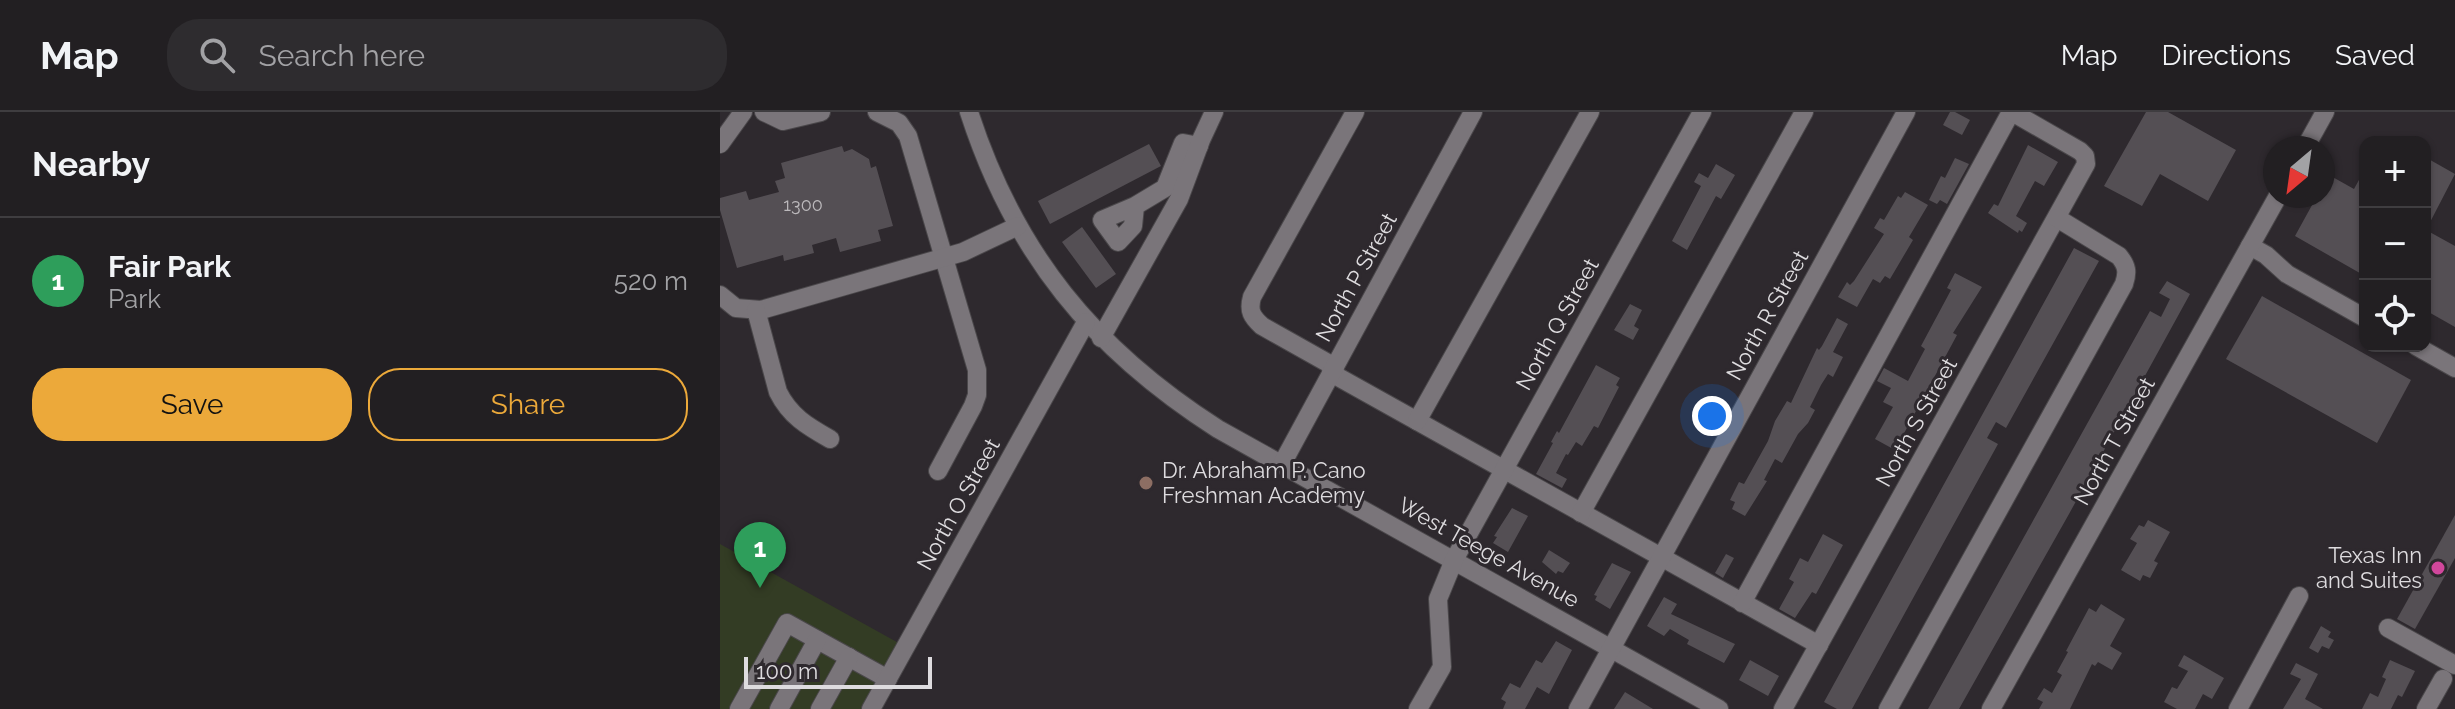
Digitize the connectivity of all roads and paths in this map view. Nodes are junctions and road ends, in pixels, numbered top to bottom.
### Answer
1 (743, 112) edge
2 (764, 112) edge
3 (821, 112) edge
4 (877, 112) edge
5 (969, 112) edge
6 (1214, 112) edge
7 (1355, 112) edge
8 (1473, 112) edge
9 (1590, 112) edge
10 (1702, 112) edge
11 (1804, 112) edge
12 (1906, 112) edge
13 (2011, 112) edge
14 (2325, 112) edge
15 (2312, 136) edge
16 (720, 144) edge
17 (1199, 146) junction
18 (1135, 206) dead end
19 (2271, 208) edge
20 (2057, 218) junction
21 (1018, 226) junction
22 (2250, 246) junction
23 (943, 258) junction
24 (720, 295) edge
25 (756, 310) junction
26 (2359, 315) edge
27 (1086, 322) junction
28 (1101, 338) junction
29 (2427, 352) edge
30 (2455, 368) edge
31 (1333, 370) junction
32 (1417, 421) junction
33 (830, 439) dead end
34 (1282, 464) junction
35 (1504, 470) junction
36 (938, 471) dead end
37 (1581, 513) junction
38 (1661, 558) junction
39 (1454, 560) junction
40 (2299, 596) dead end
41 (1742, 603) junction
42 (2388, 628) dead end
43 (817, 640) junction
44 (1819, 645) junction
45 (1611, 648) junction
46 (849, 657) junction
47 (2449, 672) edge
48 (888, 679) junction
49 (1684, 689) junction
50 (739, 709) edge
51 (779, 709) edge
52 (820, 709) edge
53 (871, 709) edge
54 (1418, 709) edge
55 (1578, 709) edge
56 (1704, 709) edge
57 (1719, 709) edge
58 (1783, 709) edge
59 (1888, 709) edge
60 (1991, 709) edge
61 (2238, 709) edge
62 (2426, 709) edge

1 - 16 street
2 - 3 street
4 - 23 street
5 - 21 street, West Teege Avenue
6 - 17 street
7 - 31 street
8 - 31 street, North P Street
9 - 32 street
10 - 35 street, North Q Street
11 - 37 street
12 - 38 street, North R Street
13 - 20 street, North S Street
13 - 41 street
14 - 15 street
17 - 18 street
17 - 28 street
19 - 22 street, North T Street
20 - 44 street, North S Street
20 - 59 street
21 - 23 street
21 - 27 street, West Teege Avenue
22 - 26 street
22 - 60 street, North T Street
23 - 25 street
23 - 36 street
24 - 25 street
25 - 33 street
27 - 28 street, West Teege Avenue
27 - 48 street, North O Street
28 - 34 street, West Teege Avenue
29 - 30 street
31 - 32 street
31 - 34 street, North P Street
32 - 35 street
34 - 39 street, West Teege Avenue
35 - 37 street
35 - 39 street, North Q Street
37 - 38 street
38 - 41 street
38 - 45 street, North R Street
39 - 45 street, West Teege Avenue
39 - 54 street, North Q Street
40 - 61 street
41 - 44 street
42 - 47 street
43 - 46 street
43 - 50 street
43 - 51 street
44 - 58 street, North S Street
45 - 49 street, West Teege Avenue
45 - 55 street, North R Street
46 - 48 street
46 - 52 street
47 - 62 street
48 - 53 street, North O Street
49 - 56 street
49 - 57 street, West Teege Avenue

